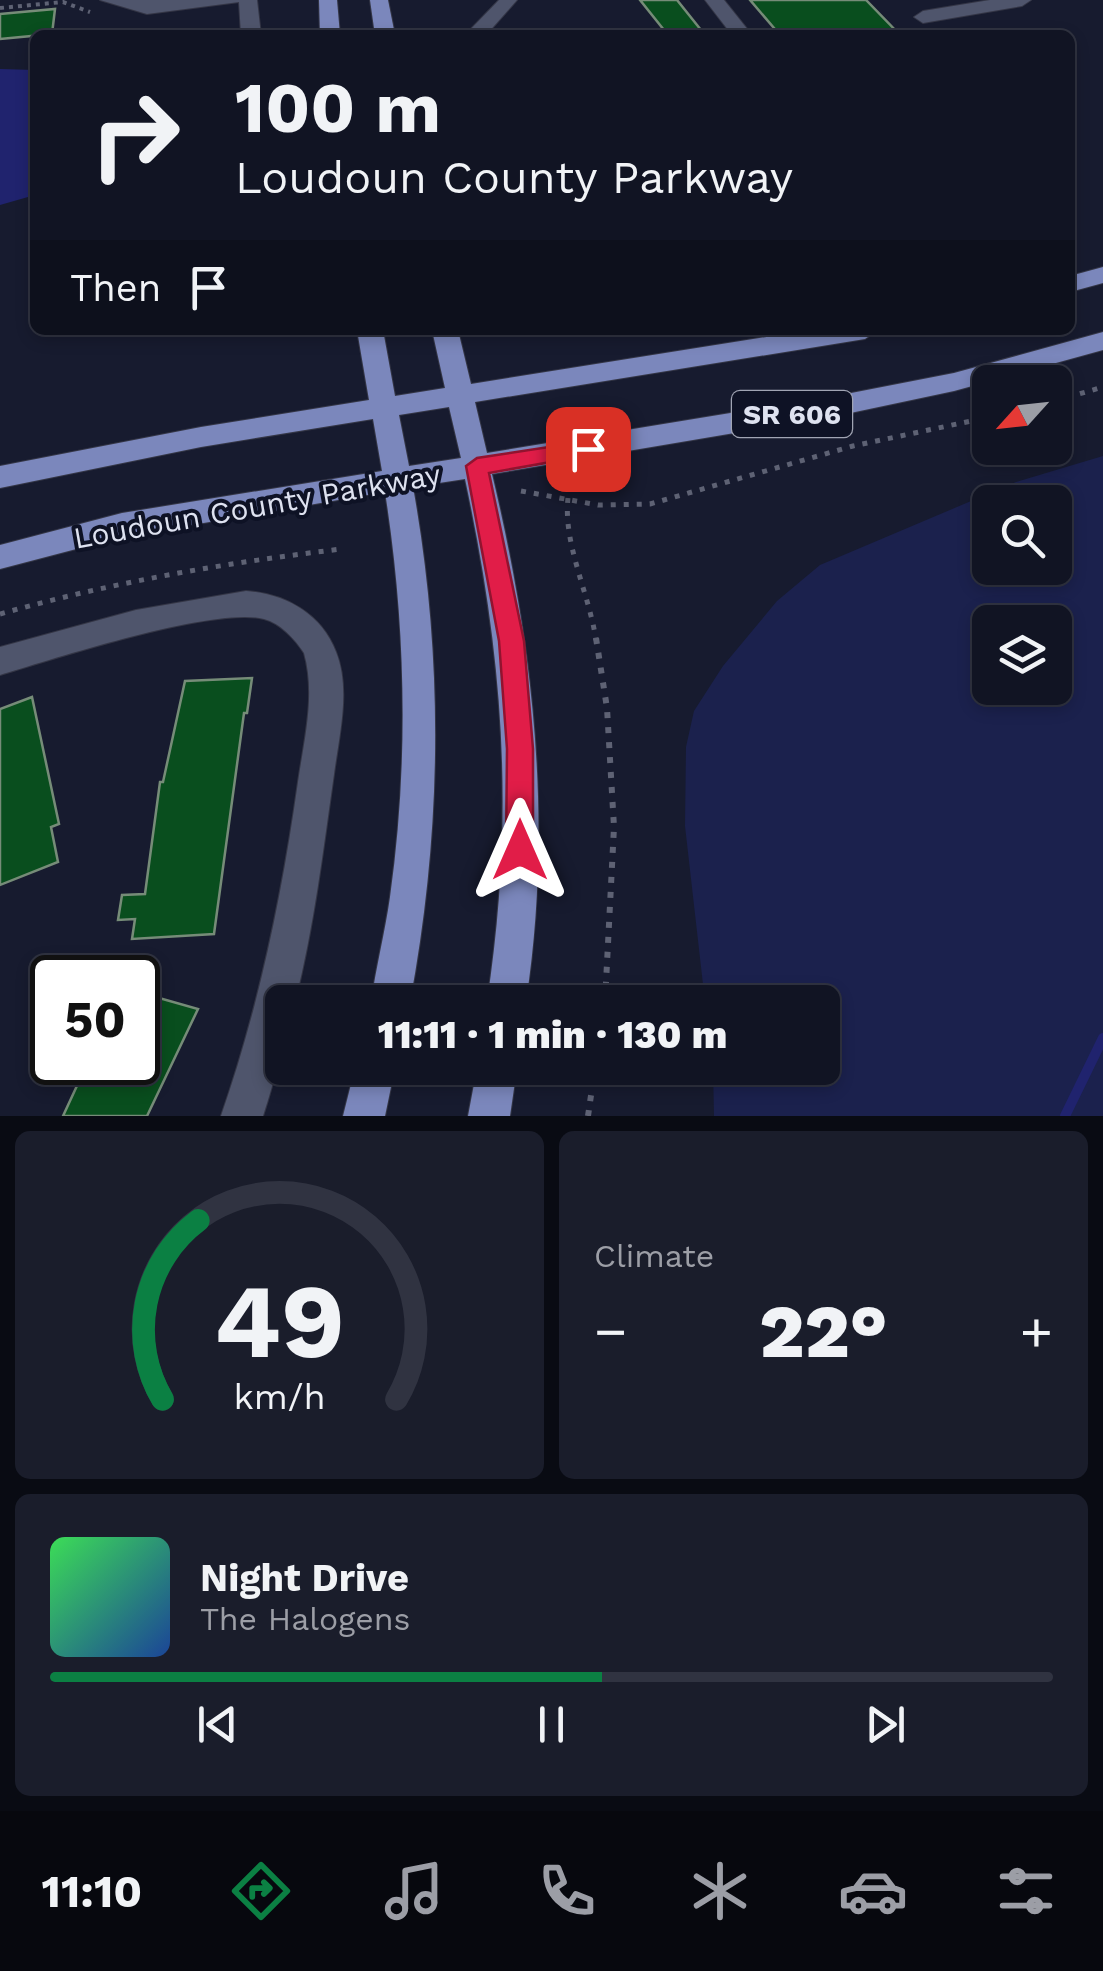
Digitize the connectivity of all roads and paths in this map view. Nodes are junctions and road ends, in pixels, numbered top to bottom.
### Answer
1 (109, 0) edge
2 (230, 0) edge
3 (248, 0) edge
4 (328, 0) edge
5 (380, 0) edge
6 (508, 0) edge
7 (714, 0) edge
8 (905, 0) edge
9 (1022, 0) edge
10 (923, 17) junction
11 (251, 30) edge
12 (330, 30) edge
13 (384, 30) edge
14 (480, 30) edge
15 (738, 30) edge
16 (933, 30) edge
17 (1103, 276) edge
18 (1075, 283) edge
19 (371, 335) edge
20 (446, 335) edge
21 (833, 335) edge
22 (1103, 341) edge
23 (1103, 386) edge
24 (461, 396) junction
25 (1072, 396) edge
26 (382, 408) junction
27 (972, 422) edge
28 (477, 466) junction
29 (0, 477) edge
30 (396, 479) junction
31 (522, 492) dead end
32 (568, 498) junction
33 (341, 549) dead end
34 (0, 557) edge
35 (0, 614) edge
36 (0, 661) edge
37 (394, 985) edge
38 (509, 985) edge
39 (606, 985) edge
40 (371, 1085) edge
41 (494, 1085) edge
42 (593, 1085) edge
43 (242, 1116) edge
44 (364, 1116) edge
45 (489, 1116) edge
46 (588, 1116) edge

1 - 2 street
3 - 11 street
4 - 12 main road
5 - 13 main road
6 - 14 street
7 - 15 street
8 - 10 street
9 - 10 street
10 - 16 street
17 - 18 main road
19 - 26 main road
20 - 24 main road
21 - 24 main road, SR 606
22 - 28 main road, Loudoun County Parkway / SR 606
23 - 25 path
24 - 26 main road, SR 606
24 - 28 main road
26 - 29 main road, SR 606
26 - 30 main road
27 - 32 path
28 - 30 main road, Loudoun County Parkway / SR 606
28 - 38 main road
30 - 34 main road, Loudoun County Parkway / SR 606
30 - 37 main road
31 - 32 path
32 - 39 path
33 - 35 path
36 - 43 street
40 - 44 main road
41 - 45 main road
42 - 46 path

